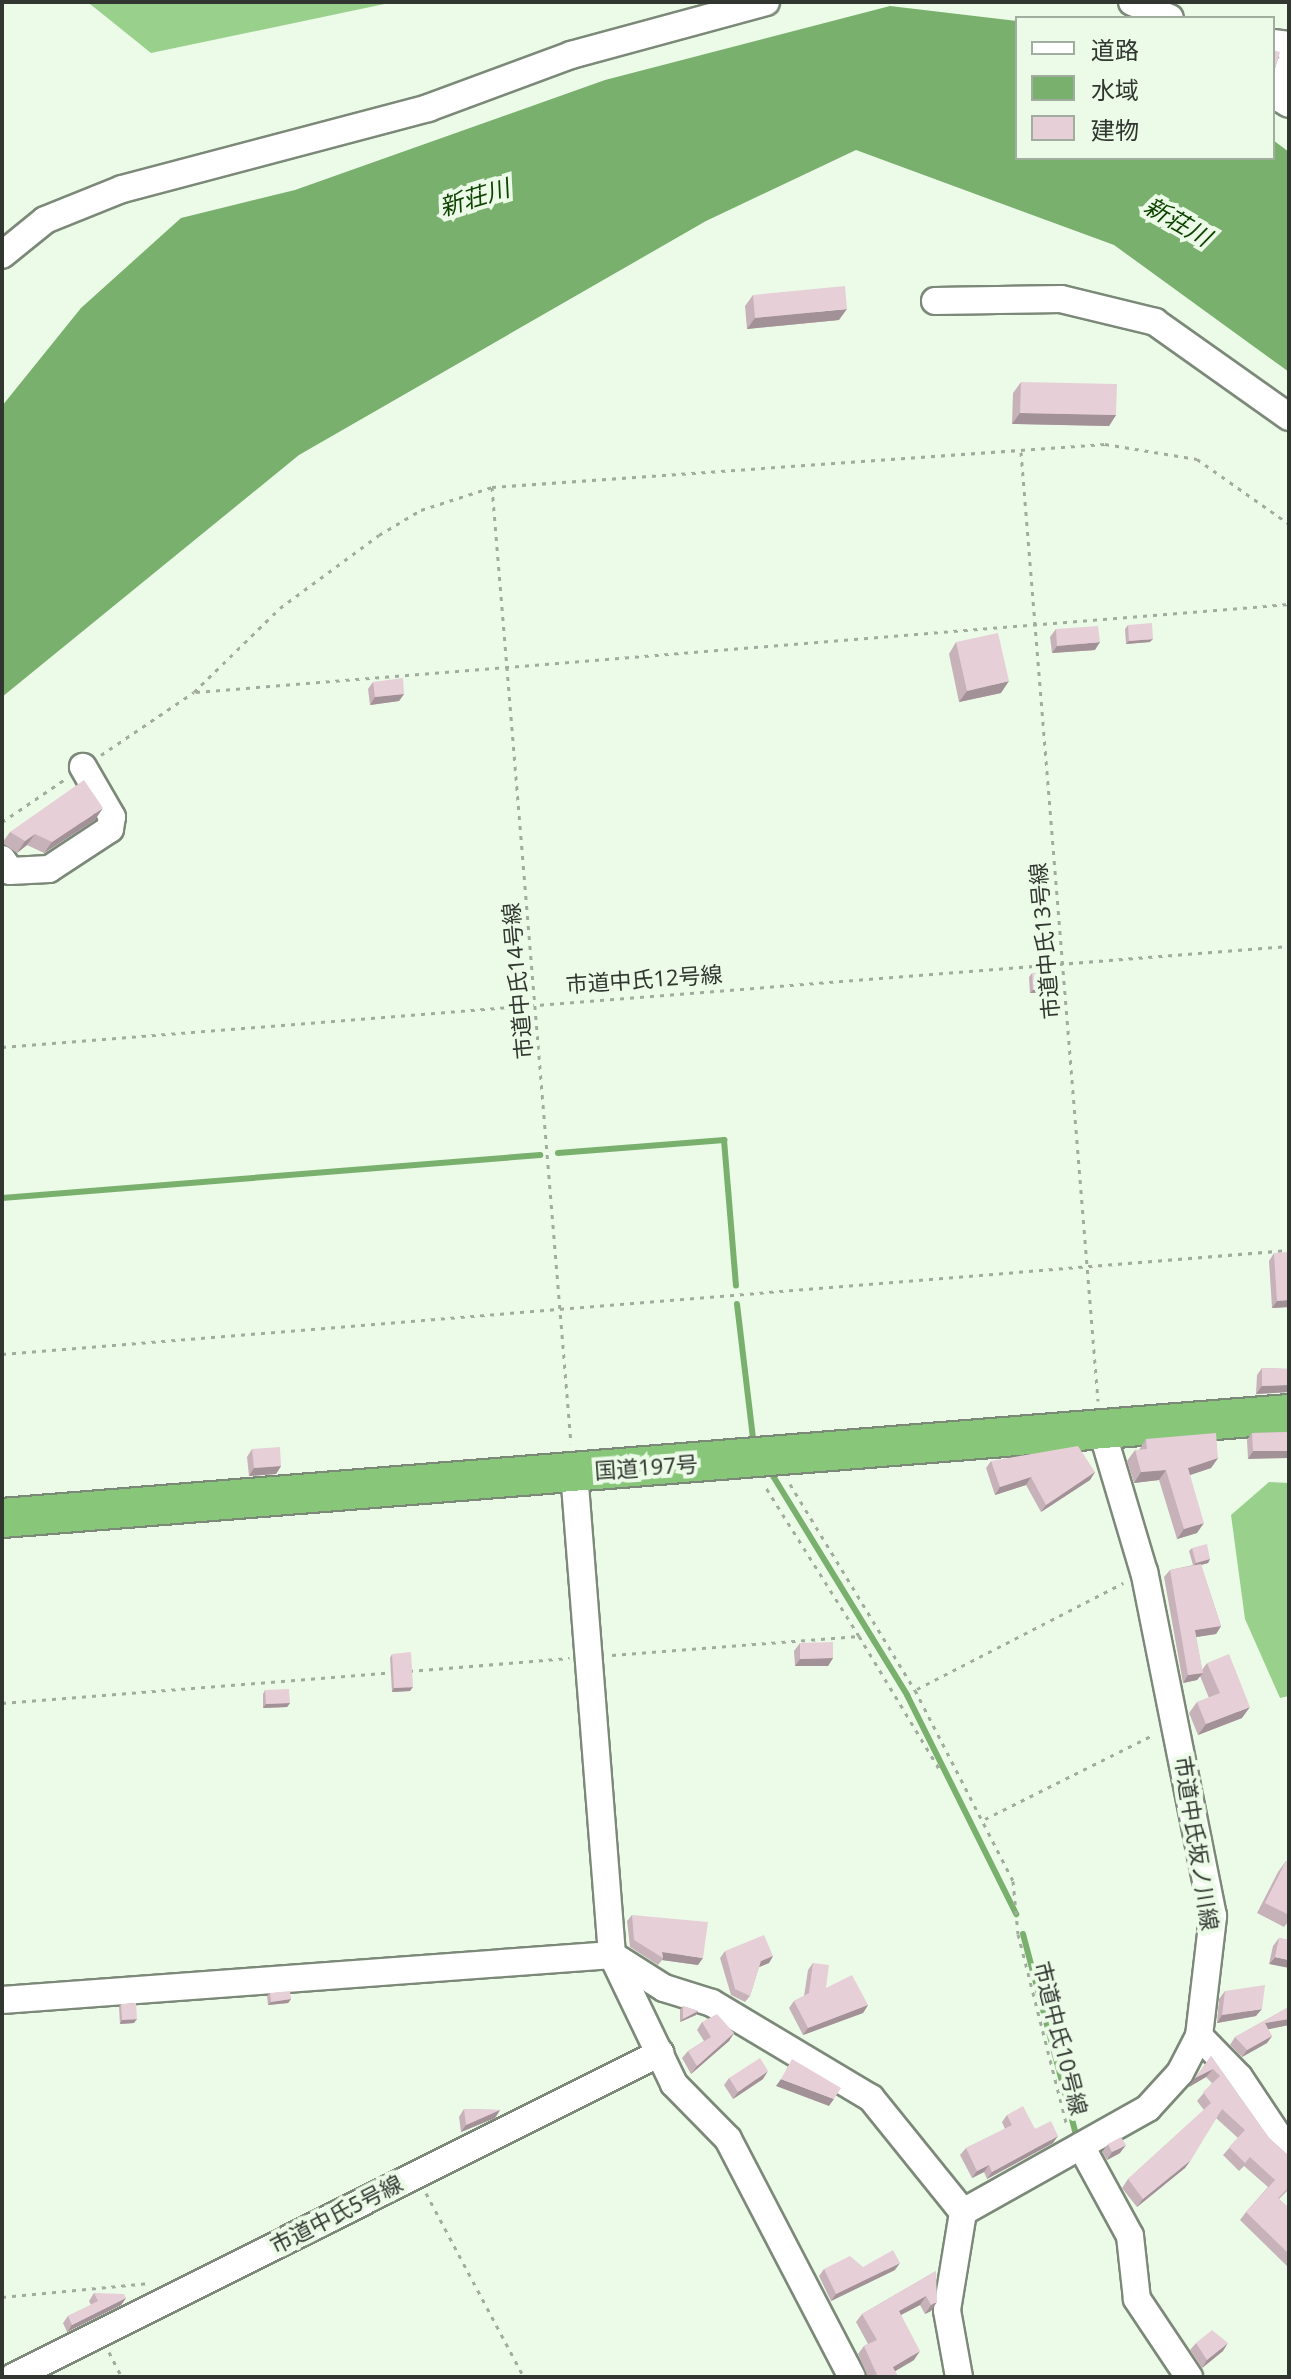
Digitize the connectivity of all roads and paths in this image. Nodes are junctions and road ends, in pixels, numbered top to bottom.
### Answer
1 (766, 2) edge
2 (1132, 2) edge
3 (1165, 16) edge
4 (1289, 66) edge
5 (1289, 104) edge
6 (2, 255) edge
7 (935, 301) dead end
8 (1289, 417) edge
9 (1021, 452) junction
10 (492, 487) junction
11 (1289, 524) edge
12 (1289, 604) edge
13 (1034, 627) junction
14 (508, 668) junction
15 (194, 692) junction
16 (83, 767) junction
17 (2, 822) edge
18 (2, 859) edge
19 (1289, 946) edge
20 (1062, 964) junction
21 (535, 1003) junction
22 (2, 1047) edge
23 (1289, 1250) edge
24 (1087, 1266) junction
25 (561, 1308) junction
26 (2, 1354) edge
27 (1289, 1414) edge
28 (1101, 1428) junction
29 (761, 1458) junction
30 (574, 1472) junction
31 (2, 1518) edge
32 (1144, 1572) junction
33 (859, 1636) junction
34 (588, 1656) junction
35 (915, 1690) junction
36 (2, 1703) edge
37 (1178, 1722) junction
38 (941, 1772) dead end
39 (984, 1820) junction
40 (612, 1955) junction
41 (2, 2000) edge
42 (1199, 2036) junction
43 (660, 2053) junction
44 (1077, 2148) junction
45 (1289, 2152) edge
46 (416, 2174) junction
47 (963, 2212) junction
48 (161, 2282) dead end
49 (2, 2297) edge
50 (100, 2334) junction
51 (13, 2377) edge
52 (122, 2377) edge
53 (524, 2377) edge
54 (852, 2377) edge
55 (959, 2377) edge
56 (1189, 2377) edge

1 - 6 street
2 - 3 street
4 - 5 street
7 - 8 street
9 - 10 path
9 - 11 path
9 - 13 path, 市道中氏13号線
10 - 14 path, 市道中氏14号線
10 - 15 path
12 - 13 path
13 - 14 path
13 - 20 path, 市道中氏13号線
14 - 15 path
14 - 21 path, 市道中氏14号線
15 - 16 path
16 - 17 path
16 - 18 street
19 - 20 path, 市道中氏12号線
20 - 21 path, 市道中氏12号線
20 - 24 path, 市道中氏13号線
21 - 22 path, 市道中氏12号線
21 - 25 path, 市道中氏14号線
23 - 24 path
24 - 25 path
24 - 28 path, 市道中氏13号線
25 - 26 path
25 - 30 path, 市道中氏14号線
27 - 28 highway, 国道197号
28 - 29 highway, 国道197号
28 - 32 street, 市道中氏坂ノ川線
29 - 30 highway, 国道197号
29 - 33 path
29 - 35 path, 市道中氏10号線
30 - 31 highway, 国道197号
30 - 34 street
32 - 35 path
32 - 37 street, 市道中氏坂ノ川線
33 - 34 path
33 - 38 path
34 - 36 path
34 - 40 street
35 - 39 path, 市道中氏10号線
37 - 39 path
37 - 42 street, 市道中氏坂ノ川線
39 - 44 path, 市道中氏10号線
40 - 41 street
40 - 43 street
40 - 47 street
42 - 44 street, 市道中氏坂ノ川線
42 - 45 street
43 - 46 street, 市道中氏5号線
43 - 54 street
44 - 47 street, 市道中氏坂ノ川線
44 - 56 street
46 - 50 street, 市道中氏5号線
46 - 53 path
47 - 55 street
48 - 49 path
50 - 51 street, 市道中氏5号線
50 - 52 path

